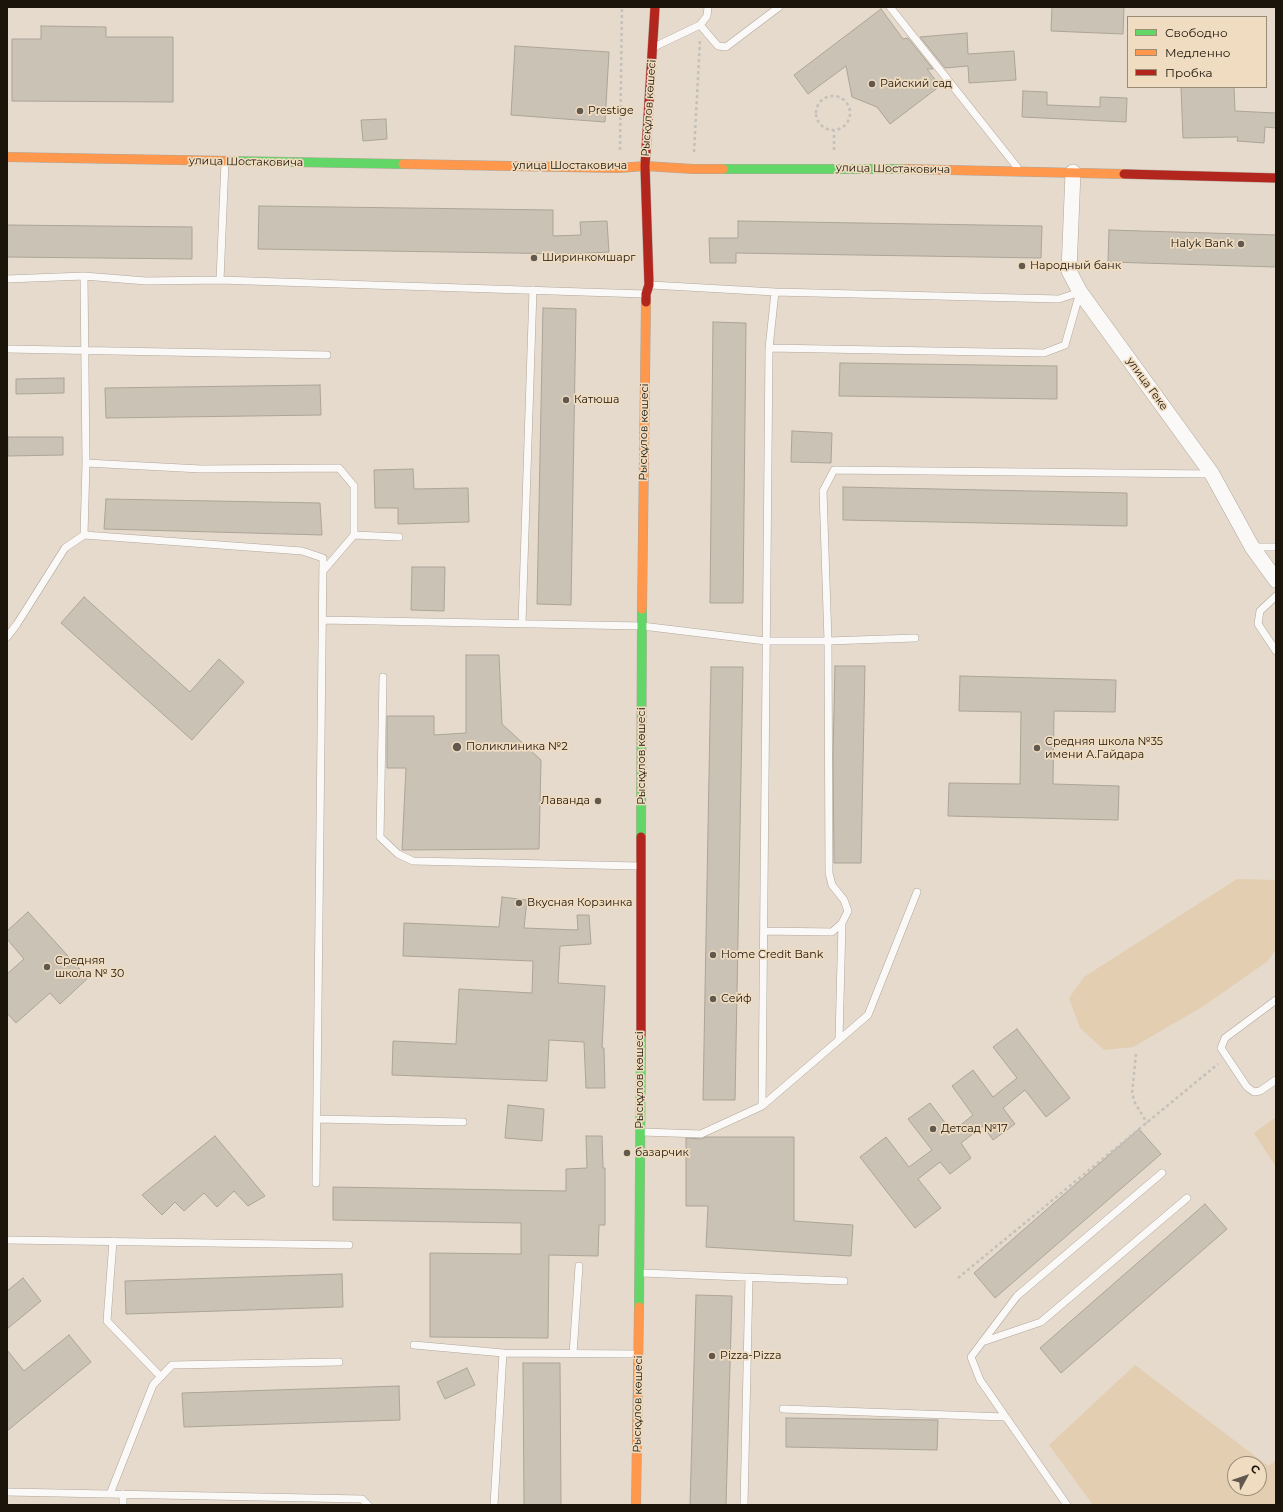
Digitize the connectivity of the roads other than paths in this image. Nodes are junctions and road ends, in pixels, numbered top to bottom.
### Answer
1 (655, 7) edge
2 (708, 7) edge
3 (779, 7) edge
4 (890, 7) edge
5 (700, 25) junction
6 (652, 48) junction
7 (7, 157) edge
8 (225, 162) junction
9 (645, 166) junction
10 (1021, 172) junction
11 (1074, 172) junction
12 (1276, 178) edge
13 (84, 276) junction
14 (7, 279) edge
15 (220, 280) junction
16 (533, 290) junction
17 (647, 290) junction
18 (775, 292) junction
19 (1080, 292) junction
20 (768, 348) junction
21 (7, 349) edge
22 (85, 349) junction
23 (327, 355) dead end
24 (86, 463) junction
25 (1212, 474) junction
26 (84, 535) junction
27 (354, 535) junction
28 (399, 537) dead end
29 (1252, 547) junction
30 (1276, 548) edge
31 (323, 571) junction
32 (1276, 580) edge
33 (1276, 596) edge
34 (322, 620) junction
35 (522, 623) junction
36 (642, 626) junction
37 (7, 637) edge
38 (915, 638) dead end
39 (766, 640) junction
40 (828, 641) junction
41 (1276, 651) edge
42 (383, 677) dead end
43 (641, 866) junction
44 (917, 892) dead end
45 (842, 923) junction
46 (764, 931) junction
47 (1276, 1000) edge
48 (839, 1039) junction
49 (1276, 1080) edge
50 (762, 1106) junction
51 (317, 1119) junction
52 (463, 1122) dead end
53 (640, 1132) junction
54 (1162, 1173) dead end
55 (316, 1183) dead end
56 (1187, 1198) dead end
57 (7, 1240) edge
58 (113, 1241) junction
59 (349, 1245) dead end
60 (580, 1266) dead end
61 (640, 1273) junction
62 (749, 1278) junction
63 (844, 1281) dead end
64 (982, 1342) junction
65 (414, 1345) dead end
66 (502, 1353) junction
67 (573, 1354) junction
68 (639, 1354) junction
69 (339, 1362) dead end
70 (161, 1377) junction
71 (783, 1409) dead end
72 (1005, 1417) junction
73 (7, 1492) edge
74 (110, 1494) junction
75 (123, 1494) junction
76 (123, 1505) edge
77 (368, 1505) edge
78 (494, 1505) edge
79 (636, 1505) edge
80 (744, 1505) edge
81 (1067, 1505) edge

1 - 6 street, Рысқұлов көшесі
2 - 5 lane
3 - 5 lane
4 - 10 lane
5 - 6 lane
6 - 9 street, Рысқұлов көшесі
7 - 8 street, улица Шостаковича
8 - 9 street, улица Шостаковича
8 - 15 lane
9 - 10 street, улица Шостаковича
9 - 17 street, Рысқұлов көшесі
10 - 11 street, улица Шостаковича
11 - 12 street, улица Шостаковича
11 - 19 street, улица Геке
13 - 14 lane
13 - 15 lane
13 - 22 lane
15 - 16 lane
16 - 17 lane
16 - 35 lane
17 - 18 lane
17 - 36 street, Рысқұлов көшесі
18 - 19 lane
18 - 20 lane
19 - 20 lane
19 - 25 street, улица Геке
20 - 39 lane
21 - 22 lane
22 - 23 lane
22 - 24 lane
24 - 26 lane
24 - 27 lane
25 - 29 street, улица Геке
25 - 40 lane
26 - 31 lane
26 - 37 lane
27 - 28 lane
27 - 31 lane
29 - 30 lane
29 - 32 street, улица Геке
31 - 34 lane
33 - 41 lane
34 - 35 lane
34 - 51 lane
35 - 36 lane
36 - 39 lane
36 - 43 street, Рысқұлов көшесі
38 - 40 lane
39 - 40 lane
39 - 46 lane
40 - 45 lane
42 - 43 lane
43 - 53 street, Рысқұлов көшесі
44 - 48 lane
45 - 46 lane
45 - 48 lane
46 - 50 lane
47 - 49 lane
48 - 50 lane
50 - 53 lane
51 - 52 lane
51 - 55 lane
53 - 61 street, Рысқұлов көшесі
54 - 64 lane
56 - 64 lane
57 - 58 lane
58 - 59 lane
58 - 70 lane
60 - 67 lane
61 - 62 lane
61 - 68 street, Рысқұлов көшесі
62 - 63 lane
62 - 80 lane
64 - 72 lane
65 - 66 lane
66 - 67 lane
66 - 78 lane
67 - 68 lane
68 - 79 street, Рысқұлов көшесі
69 - 70 lane
70 - 74 lane
71 - 72 lane
72 - 81 lane
73 - 74 lane
74 - 75 lane
75 - 76 lane
75 - 77 lane

